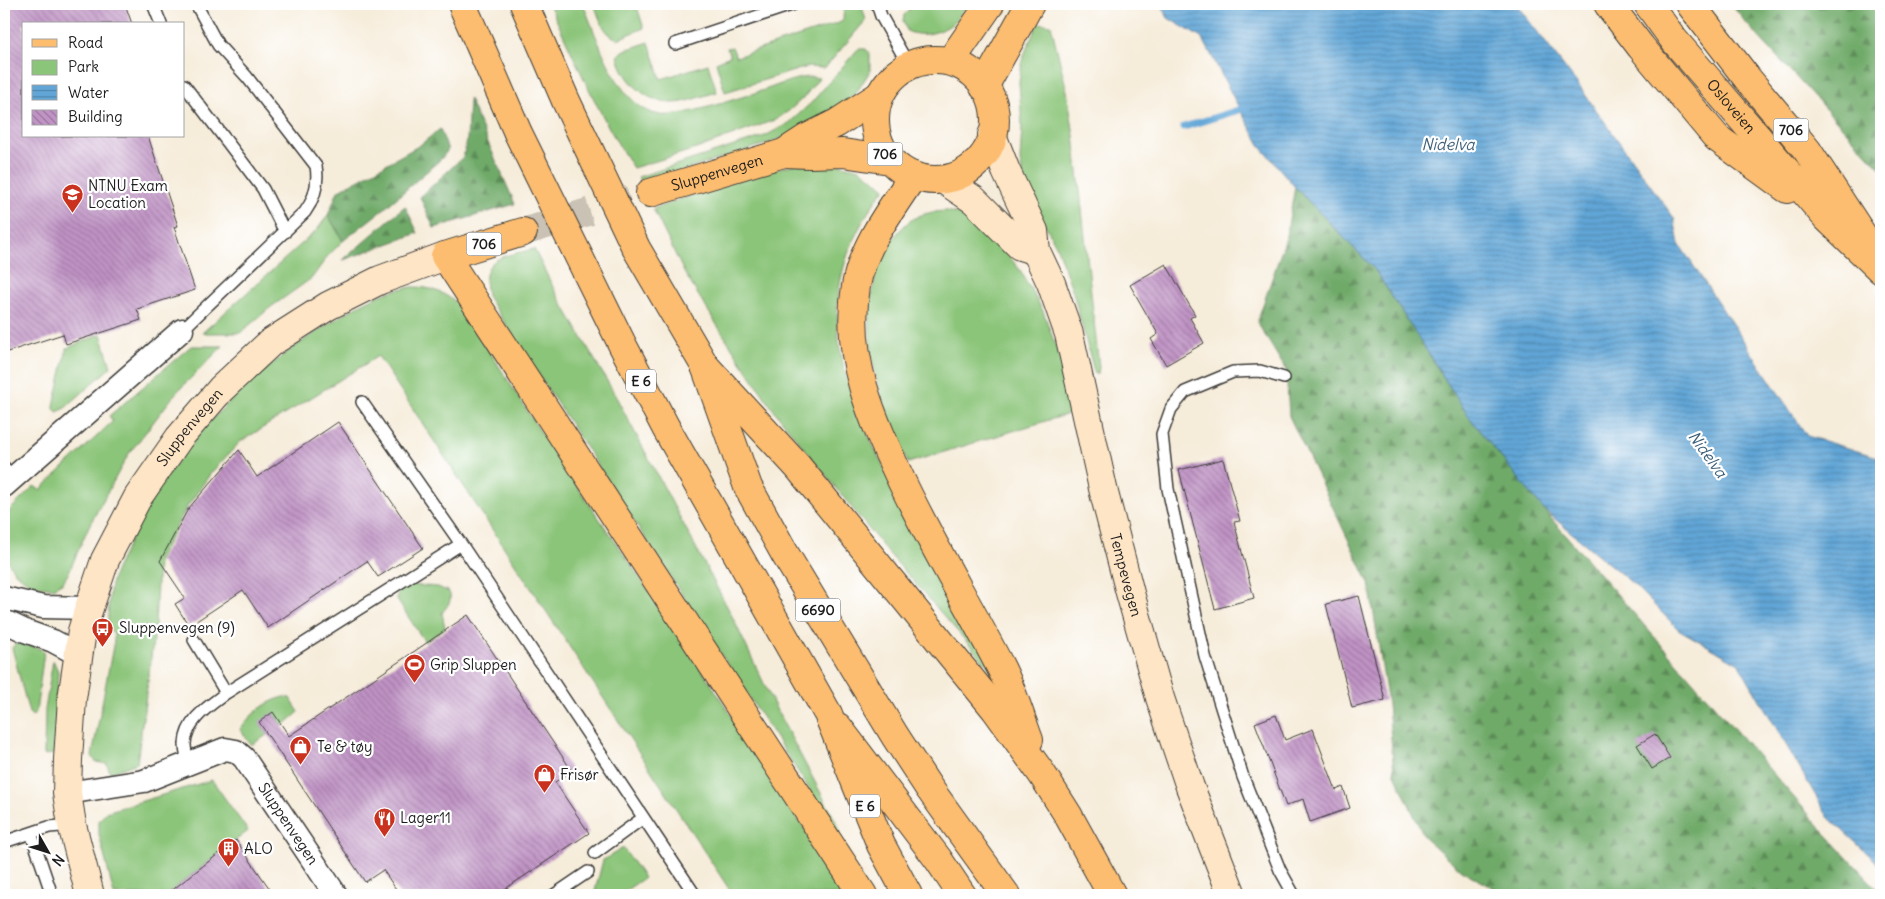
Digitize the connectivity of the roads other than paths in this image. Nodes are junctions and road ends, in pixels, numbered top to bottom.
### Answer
1 (153, 4) edge
2 (196, 4) edge
3 (450, 4) edge
4 (462, 4) edge
5 (524, 4) edge
6 (794, 4) edge
7 (877, 4) edge
8 (990, 4) edge
9 (1608, 4) edge
10 (1648, 4) edge
11 (1690, 4) edge
12 (1027, 9) edge
13 (160, 22) edge
14 (475, 36) junction
15 (675, 44) dead end
16 (950, 62) junction
17 (909, 66) junction
18 (185, 86) edge
19 (984, 86) junction
20 (880, 96) junction
21 (992, 135) junction
22 (784, 153) junction
23 (890, 160) junction
24 (913, 176) junction
25 (944, 180) junction
26 (650, 192) tunnel mouth
27 (1826, 218) junction
28 (285, 232) junction
29 (523, 232) tunnel mouth
30 (1036, 251) junction
31 (445, 256) junction
32 (1881, 265) edge
33 (1881, 270) edge
34 (182, 330) joint
35 (705, 366) junction
36 (1284, 378) dead end
37 (362, 402) dead end
38 (6, 478) edge
39 (461, 544) junction
40 (4, 598) edge
41 (89, 608) junction
42 (4, 621) edge
43 (194, 640) dead end
44 (78, 655) junction
45 (226, 694) junction
46 (828, 714) junction
47 (188, 763) junction
48 (1042, 774) junction
49 (67, 794) junction
50 (643, 818) junction
51 (72, 825) junction
52 (31, 833) junction
53 (4, 842) edge
54 (594, 853) dead end
55 (588, 872) dead end
56 (1109, 891) edge
57 (52, 895) edge
58 (90, 895) edge
59 (336, 895) edge
60 (554, 895) edge
61 (695, 895) edge
62 (863, 895) edge
63 (908, 895) edge
64 (962, 895) edge
65 (1006, 895) edge
66 (1232, 895) edge
67 (1294, 895) edge

1 - 13 lane
2 - 28 lane
3 - 14 lane
4 - 14 main road, E 6
5 - 35 main road
6 - 15 lane
7 - 17 lane
8 - 16 main road
9 - 27 main road, 706
10 - 27 main road, Osloveien / 706
11 - 32 main road, 706
12 - 19 main road
14 - 46 main road, E 6
16 - 17 main road, 706
16 - 19 main road, 706
17 - 20 main road, 706
18 - 28 lane
19 - 21 main road, 706
20 - 22 main road, Sluppenvegen / 706
20 - 23 main road, 706
21 - 25 main road, 706
21 - 30 street, Tempevegen
22 - 23 main road, Sluppenvegen / 706
22 - 26 main road, Sluppenvegen / 706
23 - 24 main road, 706
24 - 25 main road, 706
24 - 48 main road
25 - 30 street
27 - 33 main road, Osloveien / 706
28 - 34 lane
29 - 31 main road, Sluppenvegen / 706
30 - 66 street, Tempevegen
31 - 41 street, Sluppenvegen
31 - 62 main road
34 - 38 street
35 - 48 main road
35 - 65 main road, 6690
36 - 67 lane
37 - 39 lane
39 - 45 lane
39 - 50 lane
40 - 41 street
41 - 44 street, Sluppenvegen
42 - 44 street
43 - 45 lane
44 - 49 street, Sluppenvegen
45 - 47 lane
46 - 63 main road, E 6
46 - 64 main road
47 - 49 street, Sluppenvegen
47 - 59 street, Sluppenvegen
48 - 56 main road
49 - 51 street, Sluppenvegen
50 - 54 lane
50 - 61 lane
51 - 52 lane
51 - 58 street, Sluppenvegen
52 - 53 lane
52 - 57 lane
55 - 60 lane

